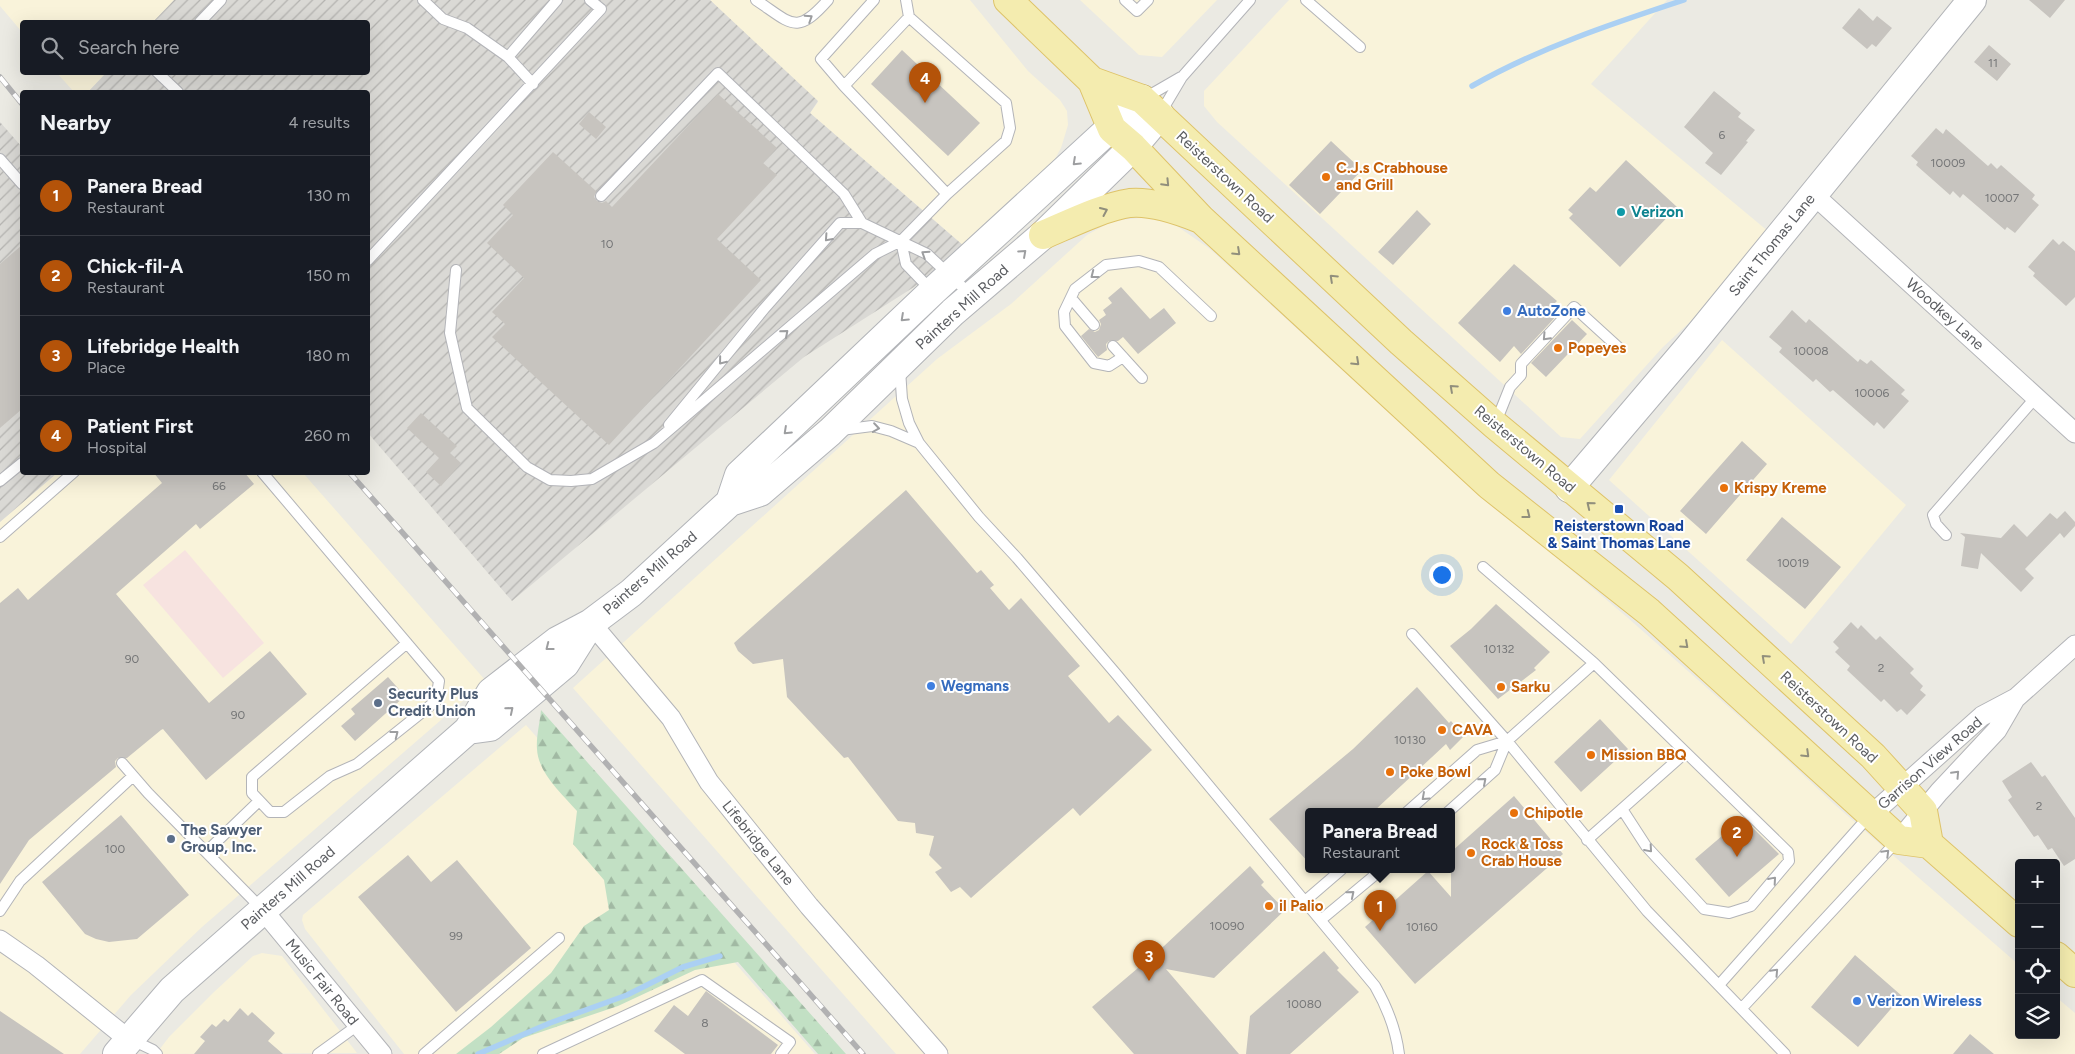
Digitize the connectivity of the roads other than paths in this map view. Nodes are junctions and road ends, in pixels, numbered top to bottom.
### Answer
1 (221, 0) edge
2 (423, 0) edge
3 (557, 0) edge
4 (590, 0) edge
5 (756, 0) edge
6 (828, 0) edge
7 (874, 0) edge
8 (906, 0) edge
9 (1008, 0) edge
10 (1125, 0) edge
11 (1148, 0) edge
12 (1250, 0) edge
13 (1306, 0) edge
14 (1972, 0) edge
15 (909, 17) junction
16 (202, 20) edge
17 (1360, 47) dead end
18 (508, 57) junction
19 (161, 75) edge
20 (1182, 77) junction
21 (1092, 81) junction
22 (533, 84) junction
23 (844, 86) junction
24 (176, 90) edge
25 (1151, 107) junction
26 (1112, 129) junction
27 (1133, 147) junction
28 (0, 159) edge
29 (20, 182) edge
30 (947, 194) junction
31 (1814, 195) junction
32 (601, 196) dead end
33 (1201, 219) junction
34 (862, 223) junction
35 (1043, 235) junction
36 (902, 241) junction
37 (370, 258) edge
38 (456, 270) dead end
39 (949, 296) junction
40 (1071, 298) junction
41 (1210, 316) dead end
42 (1094, 325) dead end
43 (1113, 346) dead end
44 (1619, 348) dead end
45 (1123, 358) junction
46 (900, 365) junction
47 (1142, 378) dead end
48 (2036, 397) junction
49 (1495, 425) junction
50 (830, 432) junction
51 (2075, 432) edge
52 (654, 443) junction
53 (919, 443) junction
54 (20, 464) edge
55 (71, 475) edge
56 (265, 475) edge
57 (0, 482) edge
58 (1569, 488) junction
59 (730, 502) junction
60 (1946, 535) dead end
61 (0, 536) edge
62 (1483, 567) dead end
63 (591, 623) junction
64 (1412, 634) dead end
65 (407, 643) junction
66 (2075, 645) edge
67 (1594, 662) junction
68 (2016, 698) junction
69 (1507, 741) junction
70 (1685, 753) junction
71 (122, 763) dead end
72 (133, 776) junction
73 (1902, 788) junction
74 (259, 801) junction
75 (1412, 808) edge
76 (1452, 808) edge
77 (1622, 809) junction
78 (1923, 811) junction
79 (1871, 815) junction
80 (1587, 840) junction
81 (1899, 840) junction
82 (1929, 844) junction
83 (206, 852) junction
84 (1338, 873) edge
85 (1377, 873) edge
86 (1305, 901) junction
87 (262, 910) junction
88 (0, 911) edge
89 (1322, 919) junction
90 (2015, 919) edge
91 (559, 938) dead end
92 (0, 940) edge
93 (2060, 960) edge
94 (2075, 973) edge
95 (1719, 985) junction
96 (1742, 1008) junction
97 (358, 1025) junction
98 (122, 1046) edge
99 (157, 1054) edge
100 (318, 1054) edge
101 (382, 1054) edge
102 (424, 1054) edge
103 (543, 1054) edge
104 (782, 1054) edge
105 (938, 1054) edge
106 (1399, 1054) edge
107 (1785, 1054) edge

1 - 16 lane
2 - 18 lane
3 - 18 lane
4 - 22 lane
5 -> 6 lane
7 - 23 lane
8 - 15 lane
9 - 21 main road, Reisterstown Road
10 - 11 lane
12 - 20 lane
13 - 17 lane
14 - 31 main road, Saint Thomas Lane
15 - 23 lane
15 - 30 lane
18 - 22 lane
19 - 24 lane
20 - 25 lane
20 - 25 lane
21 - 25 main road, Reisterstown Road
21 - 26 main road, Reisterstown Road
22 - 37 lane
23 - 30 lane
25 - 26 main road, Painters Mill Road
25 - 27 main road, Painters Mill Road
49 -> 25 main road, Reisterstown Road
26 - 27 main road, Reisterstown Road
26 -> 39 main road, Painters Mill Road
27 -> 33 main road, Reisterstown Road
27 - 35 main road, Painters Mill Road
28 - 29 lane
30 - 36 lane
31 - 48 street, Woodkey Lane
31 - 58 main road, Saint Thomas Lane
32 - 34 lane
35 -> 33 main road
33 -> 79 main road, Reisterstown Road
34 - 36 lane
34 -> 52 lane
39 -> 35 main road, Painters Mill Road
39 -> 36 lane
36 - 39 lane
52 -> 36 lane
38 - 52 lane
39 - 46 main road, Painters Mill Road
39 -> 59 main road, Painters Mill Road
41 -> 40 lane
40 - 42 lane
40 - 45 lane
43 - 45 lane
44 -> 49 lane
45 - 47 lane
46 - 50 main road, Painters Mill Road
46 - 53 lane
48 - 51 street, Woodkey Lane
48 - 60 lane
49 - 58 main road, Reisterstown Road
50 -> 53 lane
50 - 59 main road, Painters Mill Road
53 - 86 lane
54 - 57 lane
55 - 61 lane
56 - 65 lane
73 -> 58 main road, Reisterstown Road
59 - 63 main road, Painters Mill Road
62 - 67 lane
63 - 87 main road, Painters Mill Road
63 - 105 street, Lifebridge Lane
64 - 69 lane
65 - 74 lane
74 -> 65 lane
66 - 68 street, Garrison View Road
67 - 69 lane
67 - 70 lane
68 - 73 street, Garrison View Road
78 -> 68 street, Garrison View Road
69 -> 75 lane
76 -> 69 lane
69 - 80 lane
70 - 77 lane
77 -> 70 lane
71 - 72 lane
72 - 83 lane
72 - 88 lane
73 - 78 main road, Reisterstown Road
73 - 79 street, Garrison View Road
74 - 83 lane
77 - 80 lane
78 - 81 street, Garrison View Road
78 - 82 main road
79 - 81 main road, Reisterstown Road
79 - 95 lane
80 - 95 lane
81 - 82 main road
96 -> 81 lane
82 - 90 main road
83 - 87 lane
84 - 86 lane
89 -> 85 lane
86 - 89 lane
87 - 97 street, Music Fair Road
87 - 98 main road, Painters Mill Road
89 - 106 lane
91 - 102 lane
92 - 98 street
93 - 94 main road
95 - 96 lane
96 - 107 lane
97 - 100 lane
97 - 101 street, Music Fair Road
98 - 99 lane
103 - 104 lane

